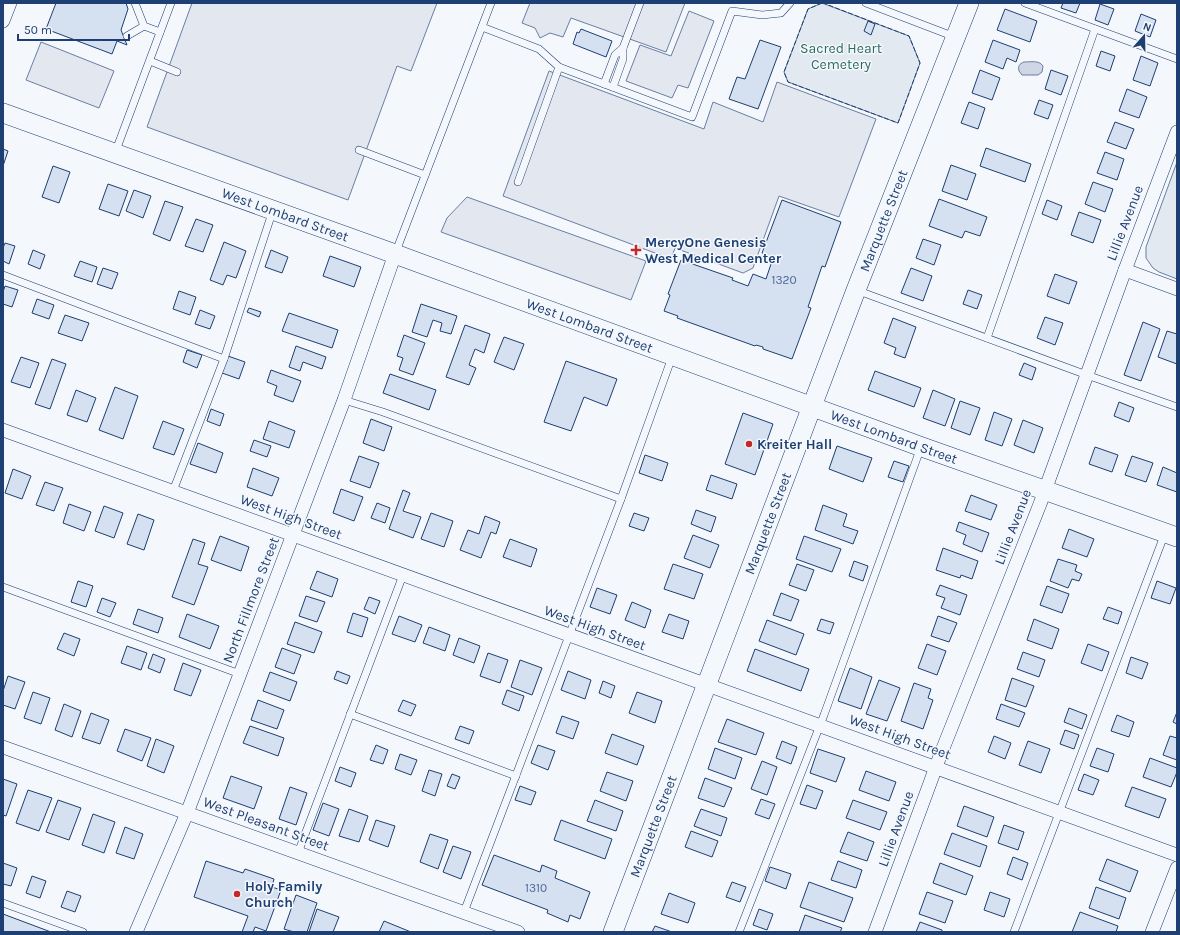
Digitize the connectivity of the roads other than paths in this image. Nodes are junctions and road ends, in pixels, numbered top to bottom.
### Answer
1 (10, 3) edge
2 (135, 3) edge
3 (171, 3) edge
4 (490, 3) edge
5 (640, 3) edge
6 (790, 3) edge
7 (866, 3) edge
8 (969, 3) edge
9 (1025, 3) edge
10 (3, 21) edge
11 (144, 26) junction
12 (482, 27) junction
13 (1095, 29) junction
14 (160, 32) junction
15 (127, 36) dead end
16 (955, 38) junction
17 (623, 48) junction
18 (1177, 59) edge
19 (150, 61) junction
20 (559, 67) junction
21 (177, 72) dead end
22 (604, 84) junction
23 (613, 87) junction
24 (3, 113) edge
25 (1177, 132) edge
26 (359, 150) dead end
27 (115, 153) junction
28 (425, 175) junction
29 (518, 182) dead end
30 (273, 210) junction
31 (395, 254) junction
32 (1125, 270) junction
33 (3, 276) edge
34 (1177, 289) edge
35 (856, 290) junction
36 (987, 338) junction
37 (672, 355) junction
38 (224, 359) junction
39 (1087, 375) junction
40 (344, 400) junction
41 (812, 406) junction
42 (1177, 407) edge
43 (3, 430) edge
44 (922, 447) junction
45 (173, 491) junction
46 (1044, 491) junction
47 (621, 499) junction
48 (293, 535) junction
49 (1171, 535) edge
50 (403, 575) junction
51 (3, 588) edge
52 (569, 636) junction
53 (240, 674) junction
54 (707, 685) junction
55 (350, 714) junction
56 (820, 725) junction
57 (3, 747) edge
58 (936, 767) junction
59 (516, 776) junction
60 (1060, 812) junction
61 (187, 813) junction
62 (298, 853) junction
63 (1177, 855) edge
64 (1177, 868) edge
65 (3, 903) edge
66 (464, 912) junction
67 (83, 932) edge
68 (136, 932) edge
69 (518, 932) edge
70 (613, 932) edge
71 (740, 932) edge
72 (875, 932) edge
73 (1014, 932) edge
74 (1152, 932) edge

1 - 10 street
2 - 11 lane
3 - 14 lane
4 - 12 lane
5 - 17 lane
6 - 23 lane
7 - 16 lane
8 - 16 street, Marquette Street
9 - 13 lane
11 - 14 lane
11 - 15 lane
12 - 20 lane
12 - 28 lane
13 - 18 lane
13 - 36 lane
14 - 19 lane
16 - 35 street, Marquette Street
17 - 22 lane
17 - 23 lane
19 - 21 lane
19 - 27 lane
20 - 22 lane
20 - 29 lane
22 - 23 lane
24 - 27 street, West Lombard Street
25 - 32 street, Lillie Avenue
26 - 28 lane
27 - 30 street, West Lombard Street
28 - 31 lane
30 - 31 street, West Lombard Street
30 - 38 lane
31 - 37 street, West Lombard Street
31 - 40 street, North Fillmore Street
32 - 34 street
32 - 39 street, Lillie Avenue
33 - 38 lane
35 - 36 lane
35 - 41 street, Marquette Street
36 - 39 lane
37 - 41 street, West Lombard Street
37 - 47 lane
38 - 45 lane
39 - 42 lane
39 - 46 street, Lillie Avenue
40 - 47 lane
40 - 48 street, North Fillmore Street
41 - 44 street, West Lombard Street
41 - 54 street, Marquette Street
43 - 45 street, West High Street
44 - 46 street, West Lombard Street
44 - 56 lane
45 - 48 street, West High Street
46 - 49 street, West Lombard Street
46 - 58 street, Lillie Avenue
47 - 52 lane
48 - 50 street, West High Street
48 - 53 street, North Fillmore Street
49 - 60 lane
50 - 52 street, West High Street
50 - 55 lane
51 - 53 lane
52 - 54 street, West High Street
52 - 59 lane
53 - 61 street, North Fillmore Street
54 - 56 street, West High Street
54 - 70 street, Marquette Street
55 - 59 lane
55 - 62 lane
56 - 58 street, West High Street
56 - 71 lane
57 - 61 street, West Pleasant Street
58 - 60 street, West High Street
58 - 72 street, Lillie Avenue
59 - 66 lane
60 - 63 street, West High Street
60 - 73 lane
61 - 62 street, West Pleasant Street
61 - 68 street, North Fillmore Street
62 - 66 street, West Pleasant Street
64 - 74 street
65 - 67 lane
66 - 69 street, West Pleasant Street

